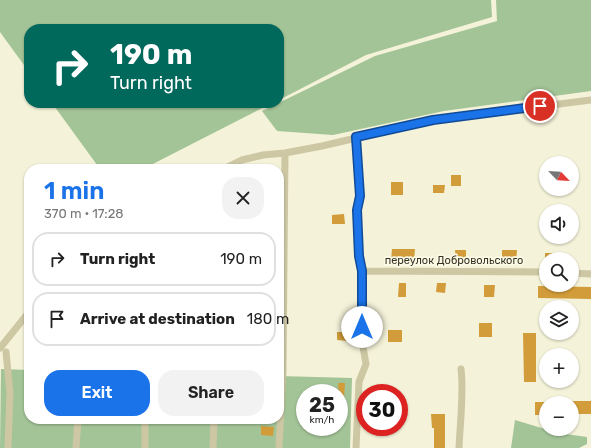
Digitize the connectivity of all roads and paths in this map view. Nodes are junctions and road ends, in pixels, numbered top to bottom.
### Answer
1 (591, 100) edge
2 (356, 137) junction
3 (285, 153) junction
4 (234, 164) edge
5 (362, 271) junction
6 (539, 272) edge
7 (579, 273) edge
8 (591, 274) edge
9 (24, 319) edge
10 (3, 350) edge
11 (284, 362) edge
12 (461, 369) dead end
13 (78, 424) edge
14 (146, 424) edge
15 (214, 424) edge
16 (280, 424) edge
17 (8, 448) edge
18 (76, 448) edge
19 (144, 448) edge
20 (213, 448) edge
21 (279, 448) edge
22 (356, 448) edge
23 (459, 448) edge

1 - 2 street
2 - 3 street
2 - 5 street
3 - 4 street
3 - 11 street
5 - 6 street, переулок Добровольского
5 - 22 street
7 - 8 street
9 - 10 street
10 - 17 street
12 - 23 street
13 - 18 street
14 - 19 street
15 - 20 street
16 - 21 street

